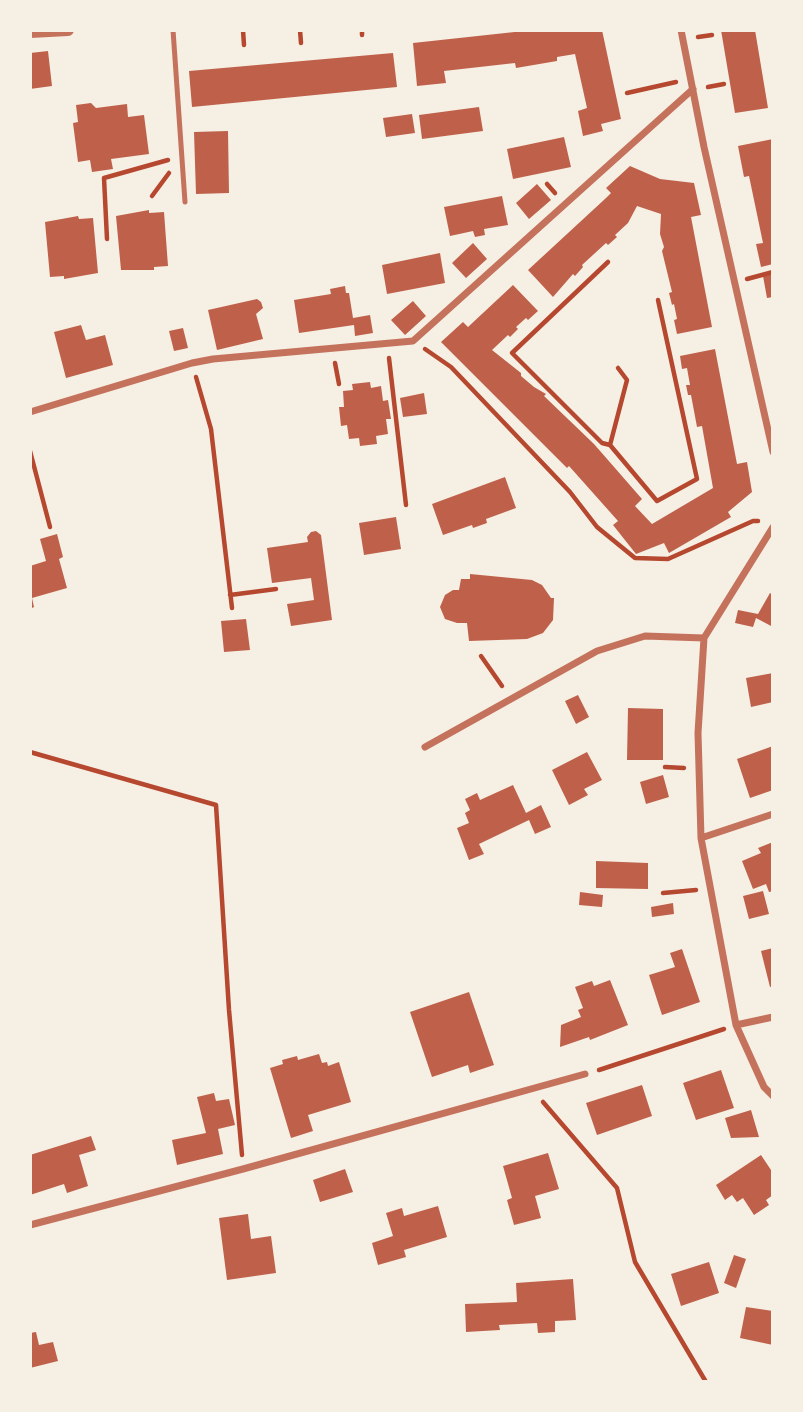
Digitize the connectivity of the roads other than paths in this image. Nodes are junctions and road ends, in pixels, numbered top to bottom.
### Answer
1 (68, 30) edge
2 (173, 30) edge
3 (681, 30) edge
4 (34, 32) edge
5 (693, 89) junction
6 (185, 202) dead end
7 (30, 412) edge
8 (773, 452) edge
9 (773, 527) edge
10 (704, 638) junction
11 (425, 747) dead end
12 (773, 814) edge
13 (701, 838) junction
14 (773, 1017) edge
15 (736, 1025) junction
16 (585, 1074) road end
17 (773, 1096) edge
18 (30, 1225) edge

1 - 4 street
2 - 6 lane
3 - 5 street
5 - 7 street
5 - 8 street
9 - 10 street
10 - 11 street
10 - 13 street
12 - 13 street
13 - 15 street
14 - 15 street
15 - 17 street
16 - 18 street

